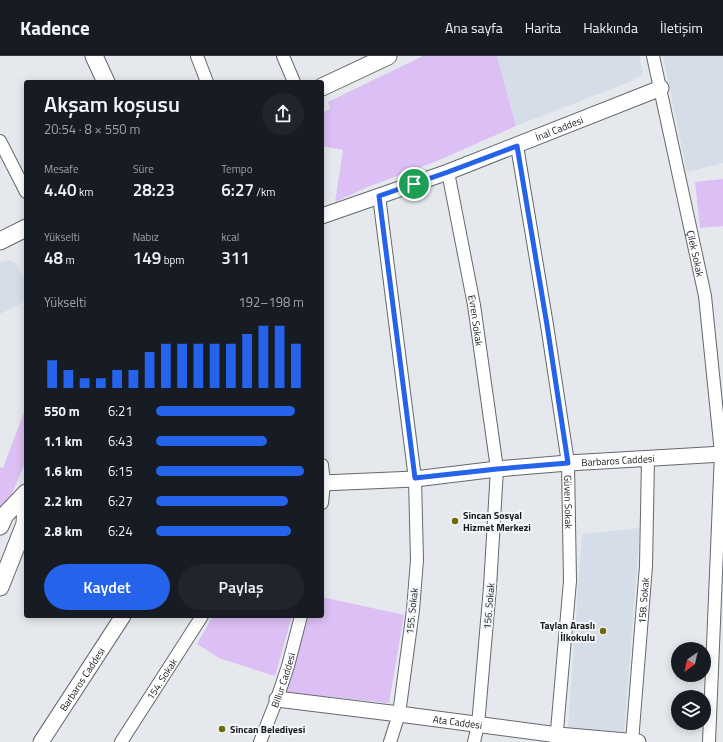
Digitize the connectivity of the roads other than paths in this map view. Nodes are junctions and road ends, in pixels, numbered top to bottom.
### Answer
1 (94, 56) edge
2 (197, 56) edge
3 (283, 56) edge
4 (388, 56) edge
5 (653, 56) edge
6 (105, 80) edge
7 (206, 80) edge
8 (293, 80) edge
9 (324, 86) edge
10 (661, 88) junction
11 (0, 141) edge
12 (517, 146) junction
13 (448, 172) junction
14 (24, 188) edge
15 (379, 196) junction
16 (324, 215) edge
17 (24, 229) edge
18 (0, 241) edge
19 (722, 453) edge
20 (648, 459) junction
21 (568, 463) junction
22 (497, 469) junction
23 (415, 478) junction
24 (324, 483) edge
25 (24, 495) edge
26 (24, 498) edge
27 (0, 526) edge
28 (24, 527) edge
29 (0, 555) edge
30 (0, 587) edge
31 (122, 618) edge
32 (201, 618) edge
33 (300, 618) edge
34 (277, 700) junction
35 (399, 714) junction
36 (478, 725) junction
37 (557, 738) edge
38 (41, 742) edge
39 (121, 742) edge
40 (260, 742) edge
41 (390, 742) edge
42 (474, 742) edge
43 (634, 742) edge
44 (709, 742) edge

1 - 6 main road
2 - 7 street
3 - 8 street
4 - 9 main road
5 - 10 street, Çilek Sokak
10 - 12 street, İnal Caddesi
10 - 19 street, Çilek Sokak
11 - 14 street
12 - 13 street, İnal Caddesi
12 - 21 street, Güven Sokak
13 - 15 street, İnal Caddesi
13 - 22 street, Evren Sokak
15 - 16 street, İnal Caddesi
15 - 23 street, 155. Sokak
17 - 18 main road
19 - 20 street, Barbaros Caddesi
19 - 44 street, Çilek Sokak
20 - 21 street, Barbaros Caddesi
20 - 43 street, 158. Sokak
21 - 22 street, Barbaros Caddesi
21 - 37 street, Güven Sokak
22 - 23 street, Barbaros Caddesi
22 - 36 street, 156. Sokak
23 - 24 street, Barbaros Caddesi
23 - 35 street, 155. Sokak
25 - 27 main road
26 - 29 main road
28 - 30 main road
31 - 38 street, Barbaros Caddesi
32 - 39 street, 154. Sokak
33 - 34 street, Billur Caddesi
34 - 35 street, Ata Caddesi
34 - 40 street, Billur Caddesi
35 - 36 street, Ata Caddesi
35 - 41 street, 155. Sokak
36 - 37 street, Ata Caddesi
36 - 42 street, 156. Sokak
37 - 43 street, Ata Caddesi

